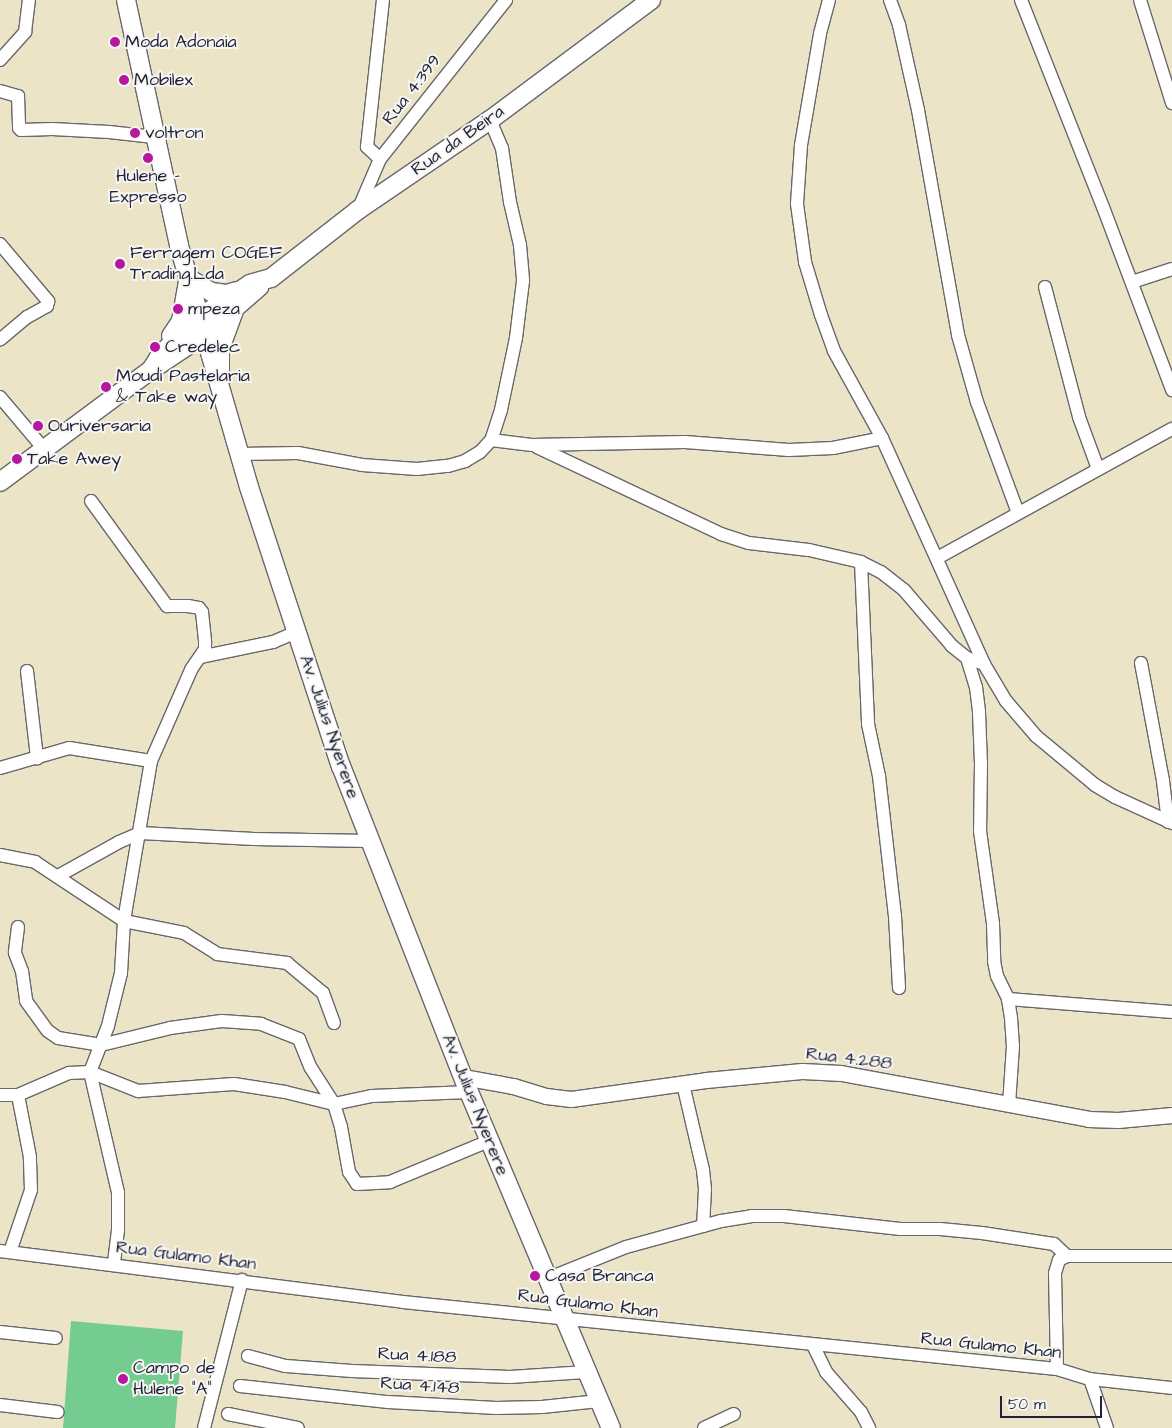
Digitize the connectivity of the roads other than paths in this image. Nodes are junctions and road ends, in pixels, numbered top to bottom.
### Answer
1 (29, 0) edge
2 (126, 0) edge
3 (382, 0) edge
4 (506, 0) edge
5 (651, 0) edge
6 (829, 0) edge
7 (890, 0) edge
8 (1021, 0) edge
9 (1140, 0) edge
10 (0, 60) edge
11 (0, 91) edge
12 (1172, 103) edge
13 (490, 120) junction
14 (154, 138) junction
15 (380, 160) junction
16 (358, 210) junction
17 (0, 244) edge
18 (1172, 270) edge
19 (188, 278) junction
20 (268, 279) junction
21 (1132, 282) junction
22 (1045, 287) dead end
23 (239, 290) junction
24 (234, 310) junction
25 (200, 317) junction
26 (205, 334) junction
27 (0, 340) edge
28 (161, 354) junction
29 (151, 370) junction
30 (1172, 390) edge
31 (222, 394) junction
32 (0, 396) edge
33 (1172, 429) edge
34 (882, 438) junction
35 (491, 440) junction
36 (532, 445) junction
37 (50, 446) junction
38 (239, 454) junction
39 (1098, 469) junction
40 (0, 482) edge
41 (91, 502) dead end
42 (1018, 513) junction
43 (937, 558) junction
44 (861, 562) junction
45 (296, 632) junction
46 (200, 656) junction
47 (967, 658) junction
48 (1141, 663) dead end
49 (984, 664) junction
50 (27, 671) dead end
51 (37, 758) junction
52 (151, 760) junction
53 (0, 768) edge
54 (1170, 822) edge
55 (140, 833) junction
56 (369, 841) junction
57 (0, 854) edge
58 (58, 876) junction
59 (124, 921) junction
60 (18, 927) dead end
61 (899, 988) dead end
62 (1008, 999) junction
63 (1172, 1012) edge
64 (334, 1023) dead end
65 (101, 1046) junction
66 (90, 1072) junction
67 (466, 1084) junction
68 (683, 1084) junction
69 (0, 1095) edge
70 (18, 1095) junction
71 (334, 1104) junction
72 (1009, 1104) junction
73 (1172, 1115) edge
74 (490, 1141) junction
75 (703, 1226) junction
76 (5, 1251) edge
77 (1066, 1256) junction
78 (1172, 1256) edge
79 (114, 1266) junction
80 (549, 1278) junction
81 (242, 1280) junction
82 (565, 1318) junction
83 (0, 1332) edge
84 (56, 1338) dead end
85 (813, 1345) junction
86 (248, 1356) dead end
87 (1057, 1369) junction
88 (586, 1372) junction
89 (1090, 1379) junction
90 (240, 1386) dead end
91 (1172, 1388) edge
92 (599, 1401) junction
93 (0, 1405) edge
94 (58, 1412) dead end
95 (228, 1414) dead end
96 (734, 1414) dead end
97 (204, 1428) edge
98 (298, 1428) edge
99 (611, 1428) edge
100 (704, 1428) edge
101 (869, 1428) edge
102 (1107, 1428) edge

1 - 10 street
2 - 14 main road, Av. Julius Nyerere
3 - 15 street
4 - 15 street, Rua 4.399
5 - 13 main road, Rua da Beira
6 - 34 street
7 - 42 street
8 - 21 street
9 - 12 street
11 - 14 street
13 - 16 main road, Rua da Beira
13 - 35 street
14 - 19 main road, Av. Julius Nyerere
15 - 16 street, Rua 4.399
16 - 20 main road, Rua da Beira
17 - 27 street
18 - 21 street
19 - 23 main road
19 - 25 main road, Av. Julius Nyerere
19 - 28 main road
20 - 23 main road, Rua da Beira
20 - 24 main road, Rua da Beira
21 - 30 street
22 - 39 street
23 - 25 main road, Rua da Beira
24 - 26 main road, Rua da Beira
24 - 31 main road
25 - 26 main road, Av. Julius Nyerere
25 - 28 main road, Rua da Beira
26 - 29 main road, Rua da Beira
26 - 31 main road, Av. Julius Nyerere
28 - 29 main road, Rua da Beira
29 - 37 main road, Rua da Beira
31 - 38 main road, Av. Julius Nyerere
32 - 37 street
33 - 39 street
34 - 36 street
34 - 43 street
35 - 36 street
35 - 38 street
36 - 44 street
37 - 40 main road, Rua da Beira
38 - 45 main road, Av. Julius Nyerere
39 - 42 street
41 - 46 street
42 - 43 street
43 - 49 street
44 - 47 street
44 - 61 street
45 - 46 street
45 - 56 main road, Av. Julius Nyerere
46 - 52 street
47 - 49 street
47 - 62 street
48 - 54 street
49 - 54 street
50 - 51 street
51 - 52 street
51 - 53 street
52 - 55 street
55 - 56 street
55 - 58 street
55 - 59 street
56 - 67 main road, Av. Julius Nyerere
57 - 58 street
58 - 59 street
59 - 64 street
59 - 65 street
60 - 65 street
62 - 63 street
62 - 72 street
65 - 66 street
65 - 71 street
66 - 70 street
66 - 71 street
66 - 79 street
67 - 68 street, Rua 4.288
67 - 71 street
67 - 74 main road, Av. Julius Nyerere
68 - 72 street, Rua 4.288
68 - 75 street
69 - 70 street
70 - 76 street
71 - 74 street
72 - 73 street, Rua 4.288
74 - 80 main road, Av. Julius Nyerere
75 - 77 street
75 - 80 street
76 - 79 street, Rua Gulamo Khan
77 - 78 street
77 - 87 street
79 - 81 street, Rua Gulamo Khan
80 - 82 main road, Av. Julius Nyerere
81 - 82 street, Rua Gulamo Khan
81 - 97 street
82 - 85 street, Rua Gulamo Khan
82 - 88 main road, Av. Julius Nyerere
83 - 84 street
85 - 87 street, Rua Gulamo Khan
85 - 101 street
86 - 88 street, Rua 4.188
87 - 89 street, Rua Gulamo Khan
88 - 92 main road, Av. Julius Nyerere
89 - 91 street, Rua Gulamo Khan
89 - 102 street
90 - 92 street, Rua 4.148
92 - 99 main road, Av. Julius Nyerere
93 - 94 street
95 - 98 street
96 - 100 street

